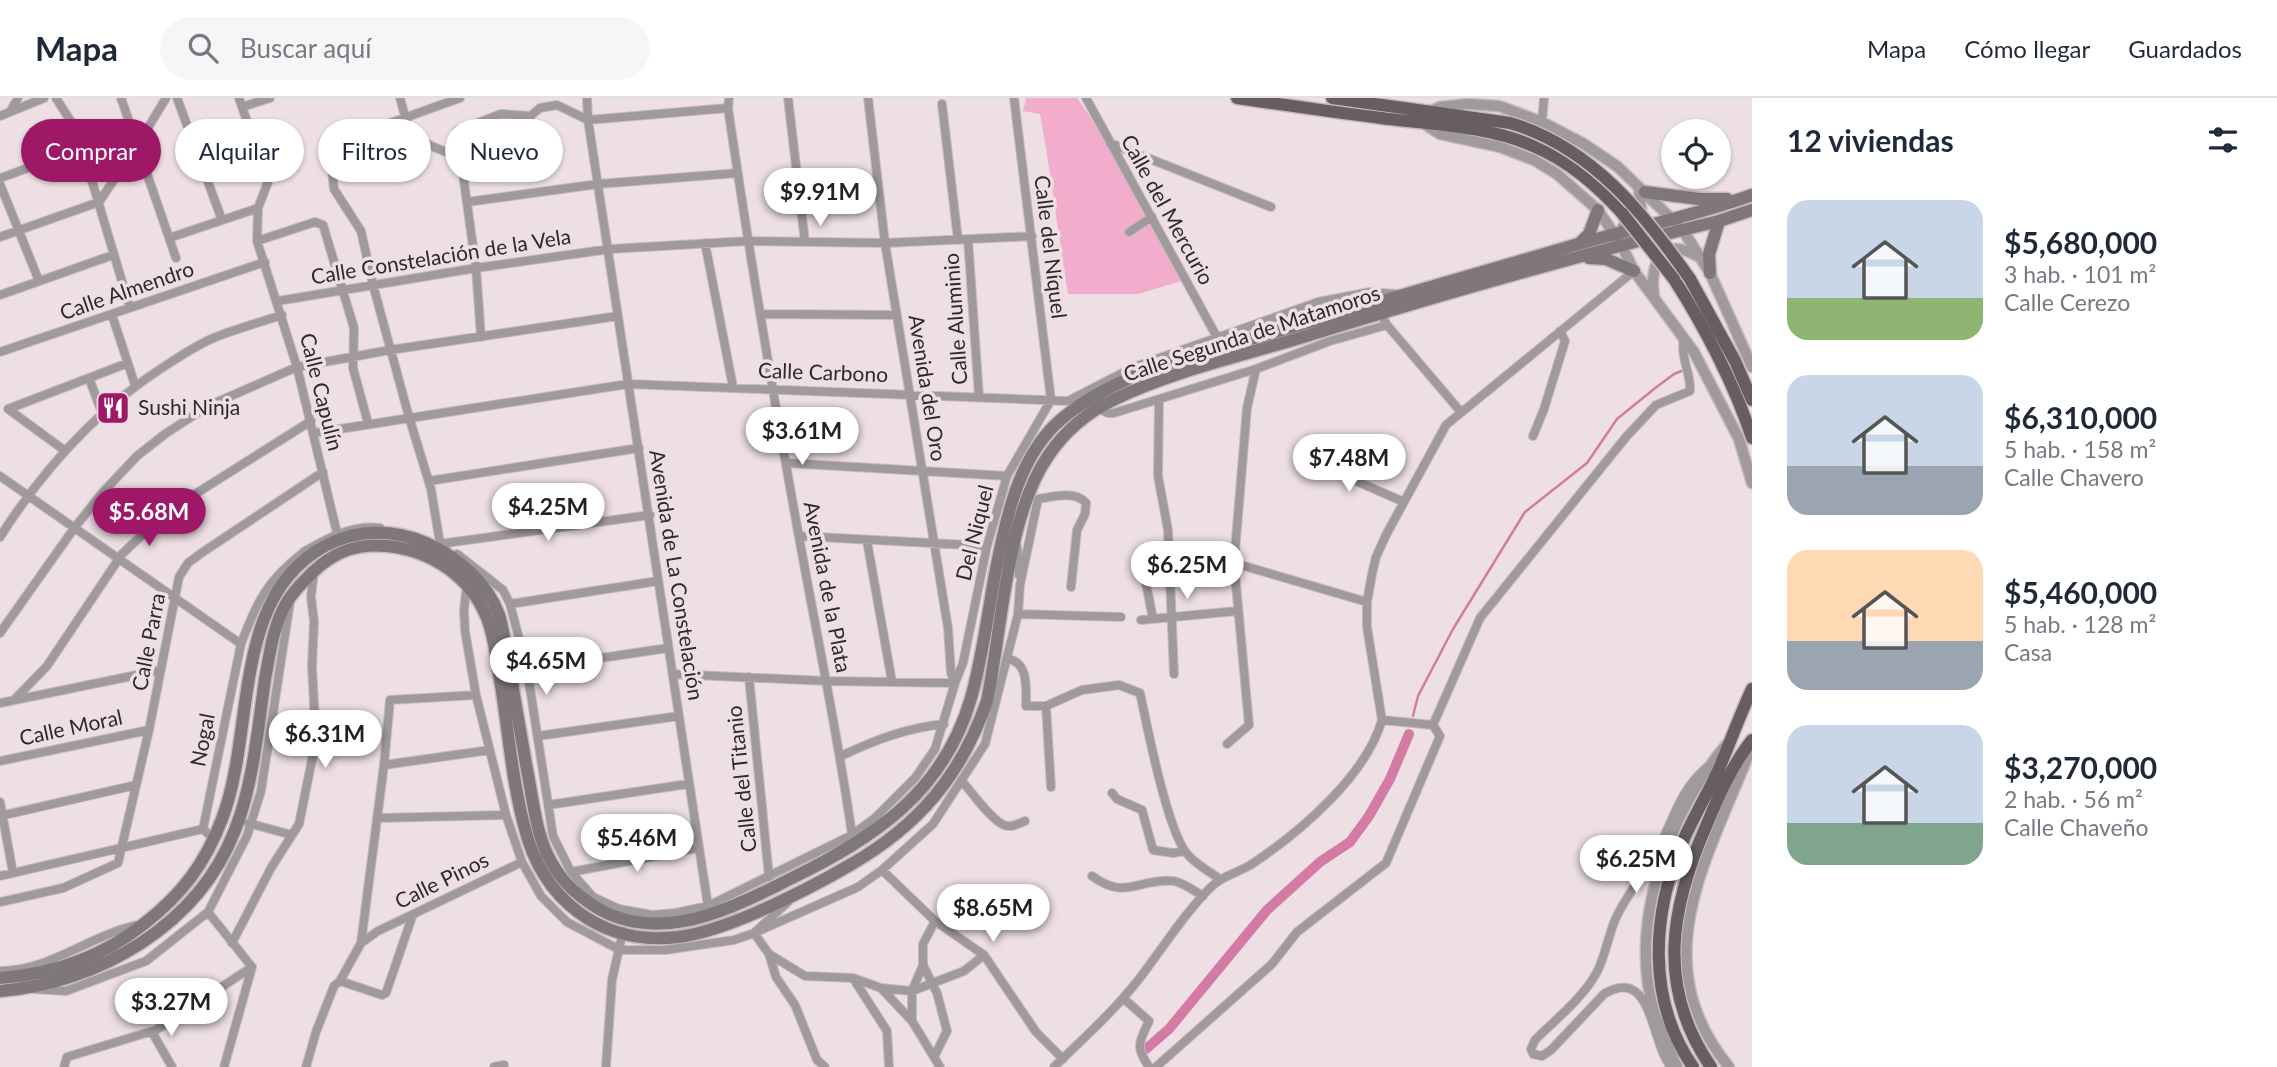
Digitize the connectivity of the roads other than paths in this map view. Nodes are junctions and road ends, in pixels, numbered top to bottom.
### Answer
1 (18, 98) edge
2 (44, 98) edge
3 (56, 98) edge
4 (121, 98) edge
5 (166, 98) edge
6 (177, 98) edge
7 (270, 98) edge
8 (400, 98) edge
9 (460, 98) edge
10 (587, 98) edge
11 (729, 98) edge
12 (788, 98) edge
13 (868, 98) edge
14 (1014, 98) edge
15 (1086, 98) edge
16 (1237, 98) edge
17 (1332, 98) edge
18 (1544, 98) edge
19 (1360, 100) edge
20 (1446, 102) edge
21 (240, 103) edge
22 (942, 104) dead end
23 (728, 108) junction
24 (1431, 111) junction
25 (10, 112) junction
26 (0, 116) edge
27 (531, 116) junction
28 (405, 117) junction
29 (69, 119) edge
30 (128, 119) edge
31 (153, 119) edge
32 (400, 119) edge
33 (488, 119) edge
34 (527, 119) edge
35 (588, 120) junction
36 (1542, 122) junction
37 (1422, 123) junction
38 (1110, 143) junction
39 (21, 171) edge
40 (738, 173) junction
41 (0, 178) edge
42 (93, 182) edge
43 (113, 182) edge
44 (150, 182) edge
45 (333, 182) edge
46 (464, 182) edge
47 (0, 184) edge
48 (598, 184) junction
49 (1642, 189) junction
50 (1747, 197) edge
51 (99, 202) junction
52 (467, 202) junction
53 (1271, 207) dead end
54 (258, 208) junction
55 (1598, 210) junction
56 (1752, 210) edge
57 (1152, 217) junction
58 (1672, 219) junction
59 (222, 220) junction
60 (1719, 220) junction
61 (1682, 229) junction
62 (18, 231) junction
63 (1129, 232) dead end
64 (1616, 235) junction
65 (1032, 236) junction
66 (0, 237) edge
67 (169, 237) junction
68 (1634, 237) junction
69 (968, 239) junction
70 (257, 240) junction
71 (958, 240) junction
72 (748, 242) junction
73 (805, 242) junction
74 (705, 243) junction
75 (886, 243) junction
76 (610, 249) junction
77 (1580, 251) junction
78 (113, 255) junction
79 (176, 258) dead end
80 (1699, 258) junction
81 (265, 262) junction
82 (476, 268) junction
83 (1634, 271) junction
84 (1710, 273) junction
85 (39, 281) junction
86 (373, 285) junction
87 (342, 289) junction
88 (0, 295) edge
89 (1402, 295) junction
90 (1655, 299) junction
91 (278, 301) junction
92 (130, 308) junction
93 (1378, 308) junction
94 (112, 314) junction
95 (761, 314) junction
96 (897, 314) junction
97 (282, 315) junction
98 (618, 316) junction
99 (1387, 325) junction
100 (1560, 331) junction
101 (481, 337) junction
102 (1684, 337) junction
103 (1218, 339) junction
104 (390, 350) junction
105 (0, 352) edge
106 (355, 357) junction
107 (128, 363) junction
108 (1751, 365) edge
109 (297, 367) junction
110 (1255, 369) junction
111 (89, 378) junction
112 (628, 384) junction
113 (135, 385) junction
114 (733, 387) junction
115 (774, 388) junction
116 (910, 393) junction
117 (979, 397) junction
118 (1159, 399) junction
119 (1051, 400) junction
120 (1752, 400) edge
121 (1068, 401) junction
122 (1092, 406) junction
123 (1460, 411) junction
124 (102, 413) junction
125 (408, 417) junction
126 (312, 421) junction
127 (368, 423) junction
128 (314, 433) junction
129 (1532, 436) dead end
130 (1752, 438) edge
131 (639, 448) junction
132 (64, 450) junction
133 (1311, 454) dead end
134 (787, 463) junction
135 (323, 472) junction
136 (923, 472) junction
137 (0, 476) edge
138 (1007, 476) junction
139 (429, 481) junction
140 (1752, 483) edge
141 (27, 495) junction
142 (1404, 502) junction
143 (650, 515) junction
144 (75, 527) junction
145 (337, 533) junction
146 (1016, 534) junction
147 (799, 536) junction
148 (0, 537) edge
149 (867, 541) junction
150 (407, 542) junction
151 (934, 543) junction
152 (987, 546) junction
153 (438, 551) junction
154 (307, 554) junction
155 (120, 558) junction
156 (1234, 563) junction
157 (314, 571) junction
158 (1144, 573) dead end
159 (658, 582) junction
160 (467, 584) junction
161 (1020, 585) junction
162 (1071, 587) dead end
163 (176, 597) junction
164 (1367, 602) junction
165 (510, 604) junction
166 (1237, 611) junction
167 (1018, 614) junction
168 (1121, 617) dead end
169 (1173, 617) junction
170 (1153, 619) junction
171 (1141, 620) dead end
172 (0, 633) edge
173 (241, 644) junction
174 (668, 648) junction
175 (1007, 659) junction
176 (527, 669) junction
177 (161, 670) junction
178 (673, 674) junction
179 (1174, 674) dead end
180 (748, 677) junction
181 (827, 681) junction
182 (892, 682) junction
183 (955, 683) junction
184 (1752, 689) edge
185 (476, 695) junction
186 (14, 700) junction
187 (0, 703) edge
188 (1046, 706) junction
189 (679, 716) junction
190 (1382, 720) junction
191 (944, 724) junction
192 (1433, 725) junction
193 (149, 730) junction
194 (538, 736) junction
195 (1752, 740) edge
196 (1728, 742) junction
197 (1227, 744) dead end
198 (490, 750) junction
199 (841, 756) junction
200 (0, 761) edge
201 (384, 765) junction
202 (1708, 766) junction
203 (961, 780) junction
204 (688, 784) junction
205 (136, 785) junction
206 (1051, 787) dead end
207 (1112, 793) dead end
208 (0, 802) edge
209 (548, 805) junction
210 (506, 815) junction
211 (1, 816) edge
212 (378, 818) junction
213 (1025, 821) dead end
214 (244, 822) junction
215 (203, 829) junction
216 (292, 835) junction
217 (852, 835) junction
218 (214, 839) junction
219 (534, 839) junction
220 (122, 848) junction
221 (698, 848) junction
222 (1185, 851) junction
223 (522, 862) junction
224 (882, 870) junction
225 (571, 872) junction
226 (13, 873) junction
227 (0, 876) edge
228 (1092, 876) dead end
229 (769, 877) junction
230 (1220, 879) junction
231 (797, 893) junction
232 (1203, 895) junction
233 (0, 902) edge
234 (708, 906) junction
235 (208, 912) junction
236 (412, 914) junction
237 (626, 920) junction
238 (935, 921) junction
239 (144, 924) junction
240 (754, 933) junction
241 (623, 935) junction
242 (232, 943) junction
243 (361, 943) junction
244 (620, 950) junction
245 (769, 954) junction
246 (984, 955) junction
247 (923, 965) junction
248 (252, 967) junction
249 (0, 971) edge
250 (0, 978) edge
251 (853, 978) junction
252 (340, 981) junction
253 (26, 982) junction
254 (933, 985) junction
255 (881, 988) junction
256 (0, 991) edge
257 (912, 991) junction
258 (1123, 998) junction
259 (912, 1021) junction
260 (152, 1031) junction
261 (934, 1057) junction
262 (1063, 1059) junction
263 (504, 1065) dead end
264 (64, 1067) edge
265 (172, 1067) edge
266 (224, 1067) edge
267 (306, 1067) edge
268 (494, 1067) edge
269 (607, 1067) edge
270 (825, 1067) edge
271 (889, 1067) edge
272 (940, 1067) edge
273 (1054, 1067) edge
274 (1149, 1067) edge
275 (1156, 1067) edge
276 (1671, 1067) edge
277 (1677, 1067) edge
278 (1693, 1067) edge
279 (1710, 1067) edge
280 (1728, 1067) edge

1 - 25 street
2 - 25 street
3 - 29 street
4 - 30 street
5 - 31 street
6 - 59 street
7 - 21 street
8 - 28 street
9 - 28 street
10 - 35 street, Avenida de La Constelación
11 - 23 street, Avenida de la Plata
12 - 73 street
13 - 75 street, Avenida del Oro
14 - 65 street, Calle del Níquel
15 - 38 street, Calle del Mercurio
16 - 37 main road
17 - 19 main road
18 - 36 street
19 - 24 main road
20 - 24 street
20 - 36 street
21 - 54 street
22 - 71 street
23 - 35 street
23 - 40 street, Avenida de la Plata
24 - 120 main road, bridge
25 - 26 street
27 - 33 street
27 - 34 street
27 - 35 street
28 - 32 street
35 - 48 street, Avenida de La Constelación
36 - 49 street
37 - 55 street
37 - 130 main road, bridge
38 - 53 street
38 - 57 street, Calle del Mercurio
39 - 41 street
40 - 48 street
40 - 72 street, Avenida de la Plata
42 - 51 street
43 - 51 street
44 - 67 street
45 - 86 street
46 - 52 street
47 - 62 street
48 - 52 street
48 - 76 street, Avenida de La Constelación
49 - 50 main road
49 - 58 street
49 - 64 street
50 - 58 main road
51 - 62 street
51 - 78 street
52 - 82 street
54 - 59 street
54 - 70 street
55 - 64 street
55 - 77 main road
56 - 60 main road
57 - 63 street
57 - 103 street, Calle del Mercurio
58 - 61 street
58 - 68 main road
59 - 67 street
60 - 61 main road
60 - 84 main road
61 - 68 main road
61 - 80 street
62 - 66 street
62 - 85 street
64 - 68 main road
64 - 77 main road
64 - 83 street
65 - 69 street, Calle Constelación de la Vela
65 - 119 street, Calle del Níquel
67 - 79 street
69 - 71 street, Calle Constelación de la Vela
69 - 117 street, Calle Aluminio
70 - 81 street, Calle Capulín
70 - 87 street
71 - 75 street, Calle Constelación de la Vela
72 - 73 street, Calle Constelación de la Vela
72 - 74 street, Calle Constelación de la Vela
72 - 95 street, Avenida de la Plata
73 - 75 street, Calle Constelación de la Vela
74 - 76 street, Calle Constelación de la Vela
74 - 114 street
75 - 96 street, Avenida del Oro
76 - 82 street, Calle Constelación de la Vela
76 - 98 street, Avenida de La Constelación
77 - 83 main road
77 - 89 main road, Calle Segunda de Matamoros
77 - 93 main road, Calle Segunda de Matamoros
78 - 85 street
78 - 92 street
80 - 84 street
80 - 90 street
81 - 91 street, Calle Capulín
81 - 92 street, Calle Almendro
82 - 86 street, Calle Constelación de la Vela
82 - 101 street
83 - 90 street
83 - 100 street
84 - 108 street
85 - 88 street
86 - 87 street, Calle Constelación de la Vela
86 - 104 street
87 - 91 street, Calle Constelación de la Vela
87 - 106 street
89 - 93 main road, Calle Segunda de Matamoros
89 - 103 street
90 - 102 street
91 - 97 street, Calle Capulín
92 - 94 street, Calle Almendro
93 - 99 street
93 - 122 main road, Calle Segunda de Matamoros
94 - 105 street, Calle Almendro
94 - 107 street
95 - 96 street
95 - 115 street, Avenida de la Plata
96 - 116 street, Avenida del Oro
97 - 109 street, Calle Capulín
97 - 113 street
98 - 101 street
98 - 112 street, Avenida de La Constelación
99 - 110 street, Calle Carbono
99 - 123 street
100 - 123 street
100 - 129 street
101 - 104 street
102 - 140 street
102 - 192 street
103 - 121 street
104 - 106 street
104 - 125 street
106 - 109 street
106 - 127 street
107 - 111 street
107 - 113 street
109 - 126 street, Calle Capulín
109 - 144 street
110 - 118 street, Calle Carbono
110 - 156 street
111 - 124 street
111 - 132 street
112 - 114 street, Calle Carbono
112 - 125 street, Calle Carbono
112 - 131 street, Avenida de La Constelación
113 - 124 street
114 - 115 street, Calle Carbono
115 - 116 street, Calle Carbono
115 - 134 street, Avenida de la Plata
116 - 117 street, Calle Carbono
116 - 136 street, Avenida del Oro
117 - 119 street, Calle Carbono
118 - 122 street, Calle Carbono
118 - 169 street
119 - 121 street, Calle Carbono
119 - 138 street, Del Niquel
121 - 122 street, Calle Carbono
122 - 146 main road, Calle Segunda de Matamoros
122 - 237 main road, Calle Segunda de Matamoros
123 - 142 street
124 - 132 street
125 - 127 street, Calle Carbono
125 - 139 street
126 - 128 street, Calle Capulín
126 - 155 street
127 - 128 street, Calle Carbono
128 - 135 street, Calle Capulín
131 - 139 street
131 - 143 street, Avenida de La Constelación
132 - 141 street
133 - 142 street
134 - 136 street
134 - 147 street, Avenida de la Plata
135 - 145 street, Calle Capulín
135 - 163 street, Calle Parra
136 - 138 street
136 - 151 street, Avenida del Oro
137 - 141 street
138 - 152 street, Del Niquel
139 - 153 street
141 - 144 street
141 - 148 street
142 - 164 street
143 - 153 street
143 - 159 street, Avenida de La Constelación
144 - 155 street
144 - 172 street
145 - 153 street
145 - 154 street, Nogal
146 - 161 street
146 - 231 main road, Calle Segunda de Matamoros
147 - 149 street
147 - 181 street, Avenida de la Plata
149 - 151 street
149 - 182 street
150 - 153 main road
150 - 154 main road
150 - 157 main road
151 - 152 street
151 - 183 street, Avenida del Oro
152 - 183 street, Del Niquel
153 - 160 main road
153 - 165 street
153 - 219 main road
154 - 173 street, Nogal
154 - 218 main road
155 - 163 street
155 - 186 street
156 - 164 street
156 - 166 street
157 - 214 main road
157 - 216 street
158 - 170 street
159 - 165 street
159 - 174 street, Avenida de La Constelación
160 - 185 street
160 - 219 main road
161 - 162 street
161 - 167 street
163 - 173 street
163 - 177 street, Calle Parra
164 - 190 street
165 - 176 street, Del Niquel
166 - 169 street
166 - 197 street
167 - 168 street
167 - 175 street
169 - 170 street
169 - 179 street
170 - 171 street
173 - 215 street, Nogal
174 - 176 street
174 - 178 street, Avenida de La Constelación
175 - 188 street
175 - 203 street
176 - 194 street, Del Niquel
177 - 186 street
177 - 193 street, Calle Parra
178 - 180 street
178 - 189 street, Avenida de La Constelación
180 - 181 street
180 - 229 street, Calle del Titanio
181 - 182 street
181 - 199 street, Avenida de la Plata
182 - 183 street
183 - 191 street, Del Niquel
184 - 196 main road
185 - 198 street
185 - 201 street
186 - 187 street
188 - 206 street
188 - 222 street
189 - 194 street
189 - 204 street, Avenida de La Constelación
190 - 192 street
190 - 230 street
191 - 199 street
191 - 217 street, Del Niquel
192 - 275 street
193 - 200 street, Calle Moral
193 - 205 street, Calle Parra
194 - 209 street, Del Niquel
195 - 279 main road
195 - 280 street
196 - 202 street
196 - 278 main road
198 - 201 street
198 - 210 street
199 - 217 street, Avenida de la Plata
201 - 212 street
202 - 276 street
202 - 277 street
203 - 213 street
203 - 224 street
204 - 209 street
204 - 221 street, Avenida de La Constelación
205 - 211 street
205 - 220 street, Calle Parra
207 - 222 street
208 - 211 street
209 - 225 street, Del Niquel
210 - 212 street
210 - 223 street
211 - 226 street
212 - 243 street
214 - 216 street
214 - 235 street
214 - 253 main road
215 - 218 street
215 - 220 street
216 - 242 street
217 - 229 street, Del Niquel
218 - 239 main road
219 - 237 main road, Calle Segunda de Matamoros
219 - 241 main road, Calle Segunda de Matamoros
220 - 226 street
220 - 233 street
221 - 225 street
221 - 234 street, Avenida de La Constelación
222 - 230 street
223 - 236 street, Calle Pinos
223 - 244 street
224 - 238 street
224 - 240 street
225 - 234 street, Del Niquel
226 - 227 street
228 - 232 street
229 - 234 street, Del Niquel
230 - 232 street
231 - 240 street
231 - 241 main road, Calle Segunda de Matamoros
232 - 258 street
235 - 242 street
235 - 253 street
236 - 243 street, Calle Pinos
236 - 252 street
237 - 241 street
238 - 246 street
238 - 247 street
239 - 249 street
239 - 253 main road
240 - 244 street
240 - 245 street
241 - 244 street
242 - 248 street
243 - 252 street
244 - 269 street
245 - 251 street
245 - 270 street
246 - 254 street
246 - 262 street
247 - 254 street
247 - 257 street
248 - 260 street
248 - 266 street
250 - 253 main road
251 - 255 street
251 - 271 street
252 - 267 street
253 - 256 main road
254 - 257 street
254 - 261 street
255 - 257 street
255 - 259 street
257 - 259 street
258 - 262 street
258 - 274 street
259 - 261 street
260 - 264 street
260 - 265 street
261 - 272 street
262 - 273 street
263 - 268 street

